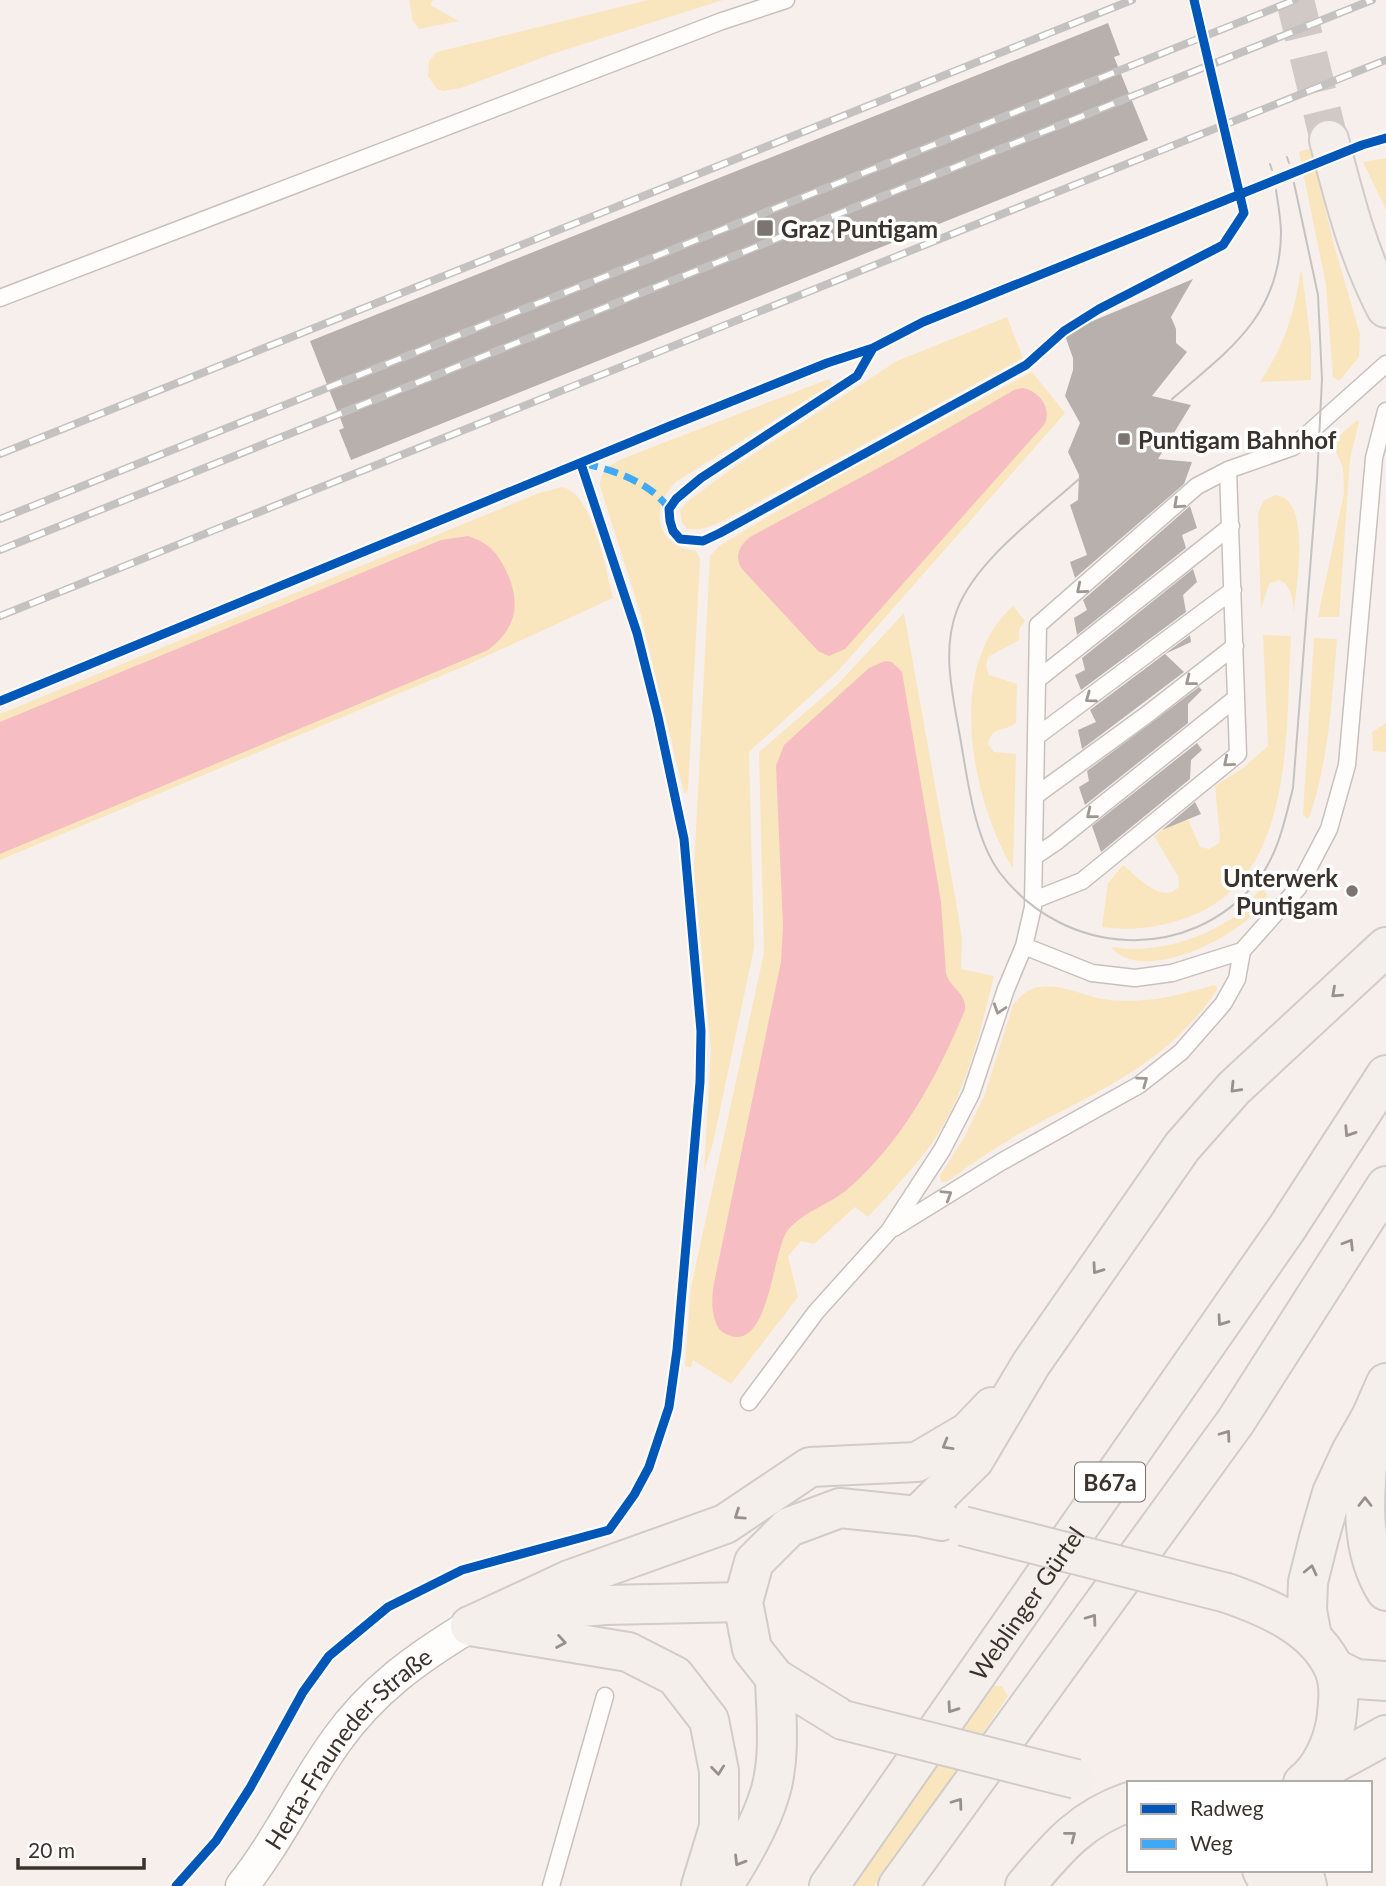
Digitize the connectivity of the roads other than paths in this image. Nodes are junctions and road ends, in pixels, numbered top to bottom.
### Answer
1 (786, 0) edge
2 (1329, 140) tunnel mouth
3 (0, 298) edge
4 (1386, 308) edge
5 (1386, 363) edge
6 (1386, 411) edge
7 (1228, 470) junction
8 (1231, 526) junction
9 (1233, 590) junction
10 (1235, 646) junction
11 (1037, 680) junction
12 (1236, 698) junction
13 (1036, 737) junction
14 (1035, 796) junction
15 (1034, 857) junction
16 (1034, 900) junction
17 (1024, 946) junction
18 (1386, 947) edge
19 (1242, 951) junction
20 (1386, 1075) edge
21 (1386, 1186) edge
22 (889, 1231) junction
23 (1031, 1364) junction
24 (1379, 1400) edge
25 (749, 1402) dead end
26 (917, 1516) junction
27 (1386, 1591) edge
28 (743, 1602) junction
29 (470, 1626) junction
30 (1312, 1637) junction
31 (1334, 1668) junction
32 (775, 1678) junction
33 (1386, 1681) edge
34 (605, 1696) dead end
35 (1386, 1735) edge
36 (1308, 1779) edge
37 (1127, 1789) edge
38 (1127, 1803) edge
39 (242, 1886) edge
40 (551, 1886) edge
41 (701, 1886) edge
42 (723, 1886) edge
43 (829, 1886) edge
44 (898, 1886) edge
45 (1025, 1886) edge

1 - 3 lane
2 - 4 main road
5 - 7 lane
6 - 19 lane
7 - 8 lane
7 -> 11 lane
8 - 9 lane
8 - 11 lane
9 - 10 lane
9 -> 13 lane
10 - 12 lane
10 -> 14 lane
11 - 13 lane
12 -> 15 lane
12 -> 16 lane
13 - 14 lane
14 - 15 lane
15 - 16 lane
16 - 17 lane
17 - 19 lane
17 -> 22 lane
18 -> 23 main road
22 -> 19 lane
20 -> 43 main road, Weblinger Gürtel / B67a
44 -> 21 main road, B67a
22 - 25 lane
23 - 26 main road
23 -> 29 main road
27 -> 24 main road
30 -> 24 main road
26 - 28 main road
26 - 30 main road, bridge
28 - 29 main road
28 - 32 main road
29 - 39 street, Herta-Frauneder-Straße
29 -> 41 main road
30 - 31 main road
31 - 33 main road
31 - 36 main road
32 - 37 main road, bridge
32 -> 42 main road
34 - 40 lane
35 - 36 main road
45 -> 38 main road

